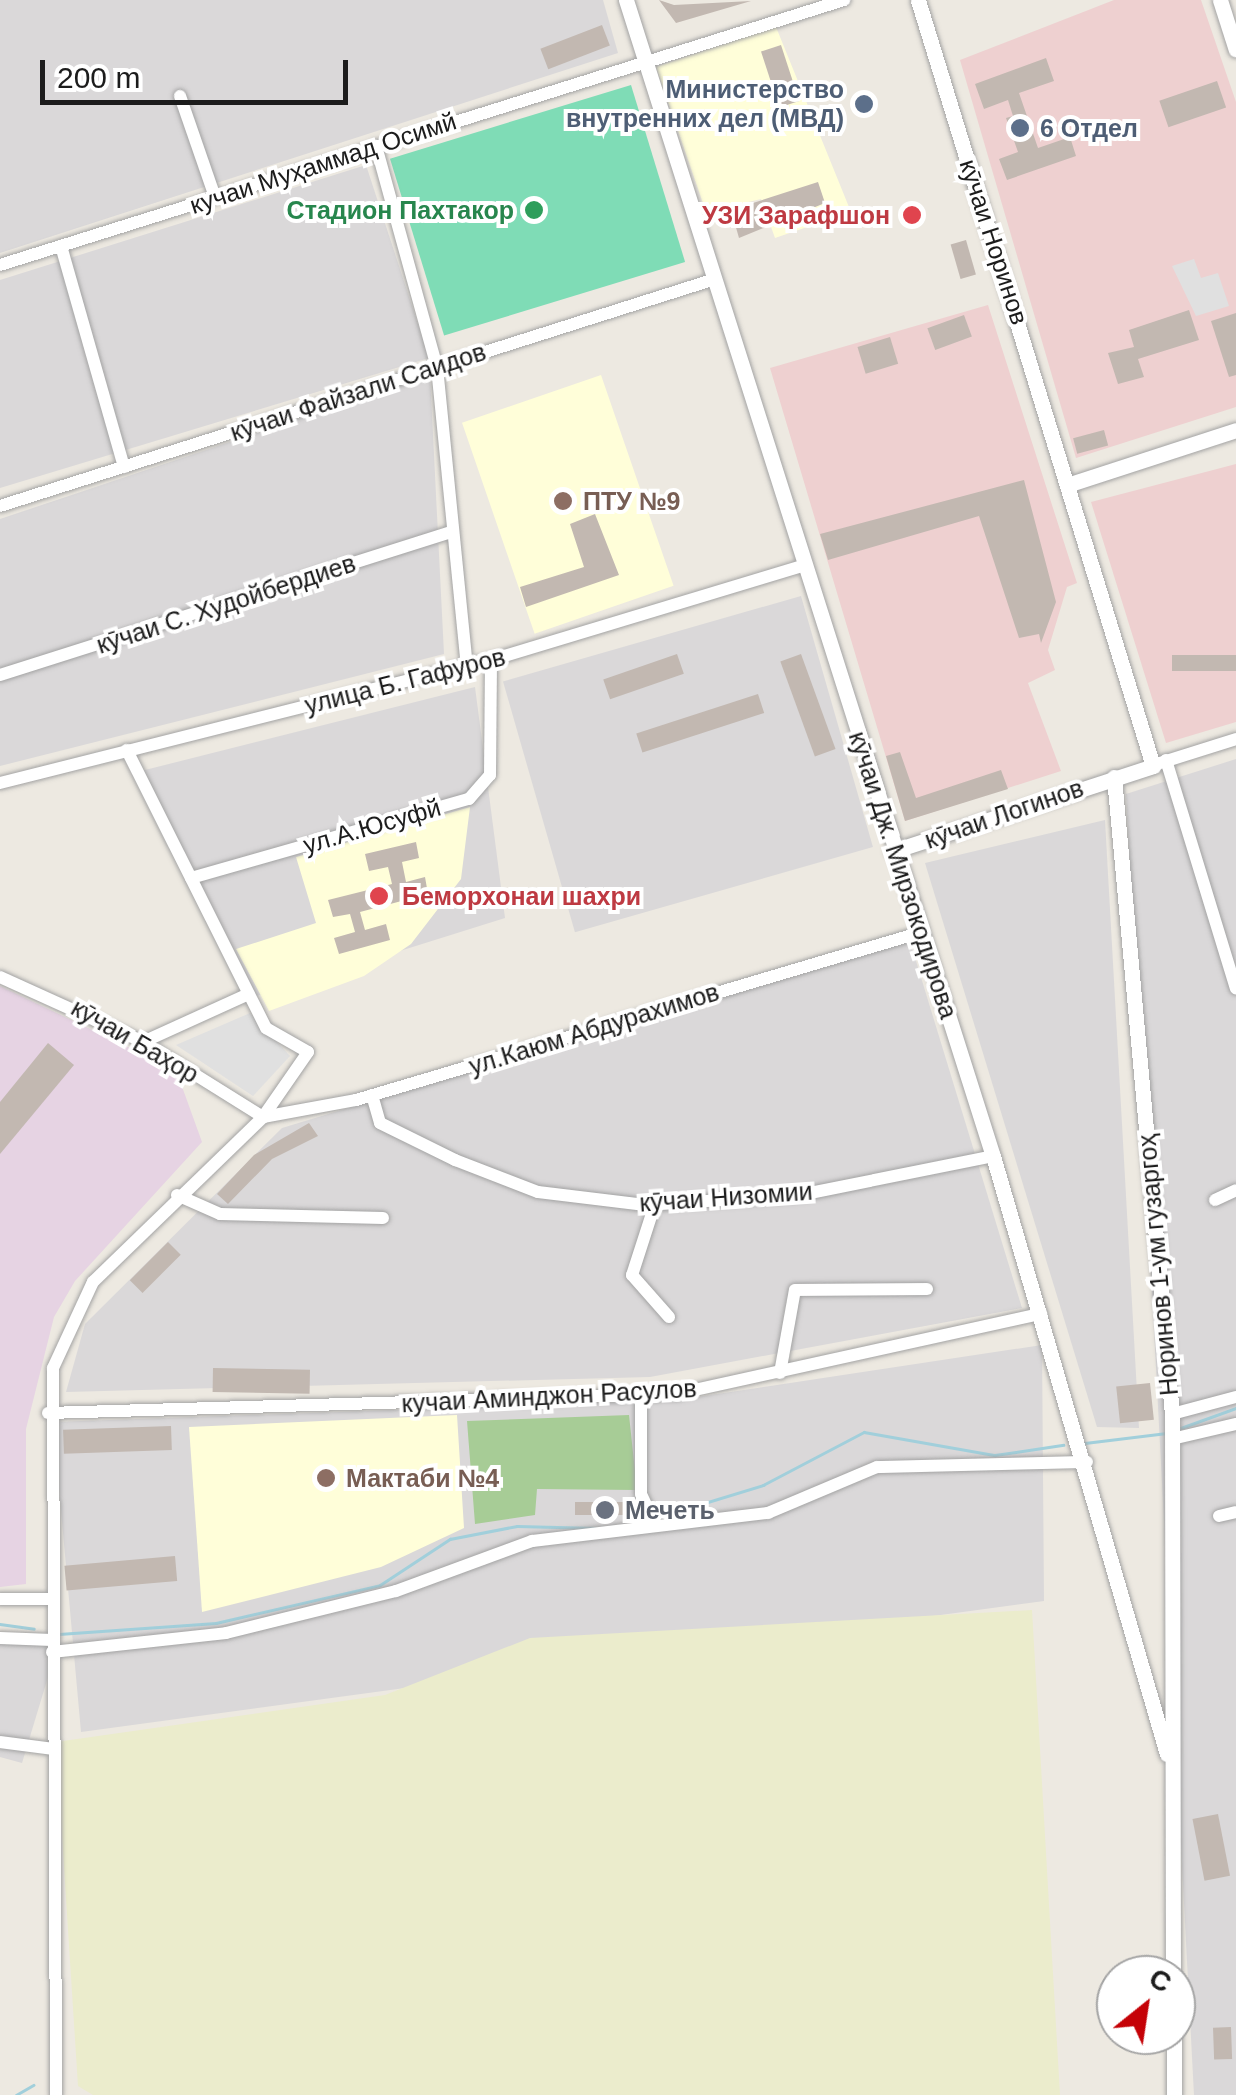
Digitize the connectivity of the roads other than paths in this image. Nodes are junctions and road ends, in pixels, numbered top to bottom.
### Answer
1 (626, 0) edge
2 (844, 0) edge
3 (918, 0) edge
4 (1220, 0) edge
5 (1236, 50) edge
6 (646, 62) junction
7 (180, 96) dead end
8 (376, 146) junction
9 (215, 197) junction
10 (60, 246) junction
11 (0, 264) edge
12 (715, 279) junction
13 (437, 367) junction
14 (1236, 430) edge
15 (124, 467) junction
16 (1073, 483) junction
17 (0, 506) edge
18 (452, 532) junction
19 (805, 565) junction
20 (460, 642) junction
21 (490, 660) junction
22 (467, 666) junction
23 (445, 672) junction
24 (0, 676) edge
25 (1236, 738) edge
26 (127, 750) junction
27 (1160, 763) junction
28 (1114, 777) junction
29 (0, 782) edge
30 (893, 852) junction
31 (190, 878) junction
32 (922, 932) junction
33 (0, 977) edge
34 (1236, 989) edge
35 (249, 994) junction
36 (143, 1042) junction
37 (372, 1095) junction
38 (263, 1117) junction
39 (993, 1156) junction
40 (1236, 1190) edge
41 (177, 1195) junction
42 (1215, 1200) dead end
43 (655, 1204) junction
44 (382, 1218) dead end
45 (927, 1289) dead end
46 (1041, 1314) junction
47 (669, 1318) dead end
48 (780, 1373) junction
49 (641, 1396) junction
50 (1236, 1397) edge
51 (48, 1413) junction
52 (1236, 1424) edge
53 (1172, 1428) junction
54 (1086, 1462) junction
55 (1236, 1512) edge
56 (650, 1513) dead end
57 (1219, 1516) dead end
58 (0, 1599) edge
59 (50, 1599) junction
60 (0, 1638) edge
61 (52, 1646) junction
62 (0, 1742) edge
63 (54, 1749) junction
64 (1167, 1754) junction
65 (1173, 1955) edge
66 (1174, 2055) edge
67 (56, 2095) edge
68 (1174, 2095) edge

1 - 6 street, кӯчаи Дж. Мирзокодирова
2 - 6 street, кучаи Муҳаммад Осимй
3 - 16 street, кӯчаи Норинов
4 - 5 street
6 - 8 street, кучаи Муҳаммад Осимй
6 - 12 street, кӯчаи Дж. Мирзокодирова
7 - 9 street
8 - 9 street, кучаи Муҳаммад Осимй
8 - 13 street
9 - 10 street, кучаи Муҳаммад Осимй
10 - 11 street, кучаи Муҳаммад Осимй
10 - 15 street
12 - 13 street, кӯчаи Файзали Саидов
12 - 19 street, кӯчаи Дж. Мирзокодирова
13 - 15 street, кӯчаи Файзали Саидов
13 - 18 street
14 - 16 street
15 - 17 street, кӯчаи Файзали Саидов
16 - 27 street, кӯчаи Норинов
18 - 20 street
18 - 24 street, кӯчаи С. Худойбердиев
19 - 21 street, улица Б. Гафуров
19 - 30 street, кӯчаи Дж. Мирзокодирова
20 - 22 street
20 - 23 street
21 - 22 street, улица Б. Гафуров
21 - 31 street, ул.А.Юсуфй
22 - 23 street, улица Б. Гафуров
23 - 26 street, улица Б. Гафуров
25 - 27 street
26 - 29 street, улица Б. Гафуров
26 - 31 street
27 - 28 street, кӯчаи Логинов
27 - 34 street
28 - 30 street, кӯчаи Логинов
28 - 53 street, Норинов 1-ум гузаргоҳ
30 - 32 street, кӯчаи Дж. Мирзокодирова
31 - 35 street
32 - 37 street, ул.Каюм Абдурахимов
32 - 39 street, кӯчаи Дж. Мирзокодирова
33 - 36 street, кӯчаи Баҳор
35 - 36 street
35 - 38 street
36 - 38 street, кӯчаи Баҳор
37 - 38 street, ул.Каюм Абдурахимов
37 - 43 street, кӯчаи Низомии
38 - 41 street
39 - 43 street, кӯчаи Низомии
39 - 46 street, кӯчаи Дж. Мирзокодирова
40 - 42 street
41 - 44 street
41 - 51 street
43 - 47 street
45 - 48 street
46 - 48 street, кучаи Аминджон Расулов
46 - 54 street, кӯчаи Дж. Мирзокодирова
48 - 49 street, кучаи Аминджон Расулов
49 - 51 street, кучаи Аминджон Расулов
49 - 56 street
50 - 53 street
51 - 59 street
52 - 53 street
53 - 64 street, Норинов 1-ум гузаргоҳ
54 - 61 street
54 - 64 street, кӯчаи Дж. Мирзокодирова
55 - 57 street
58 - 59 street
59 - 61 street
60 - 61 street
61 - 63 street
62 - 63 street
63 - 67 street
64 - 65 street
66 - 68 street

